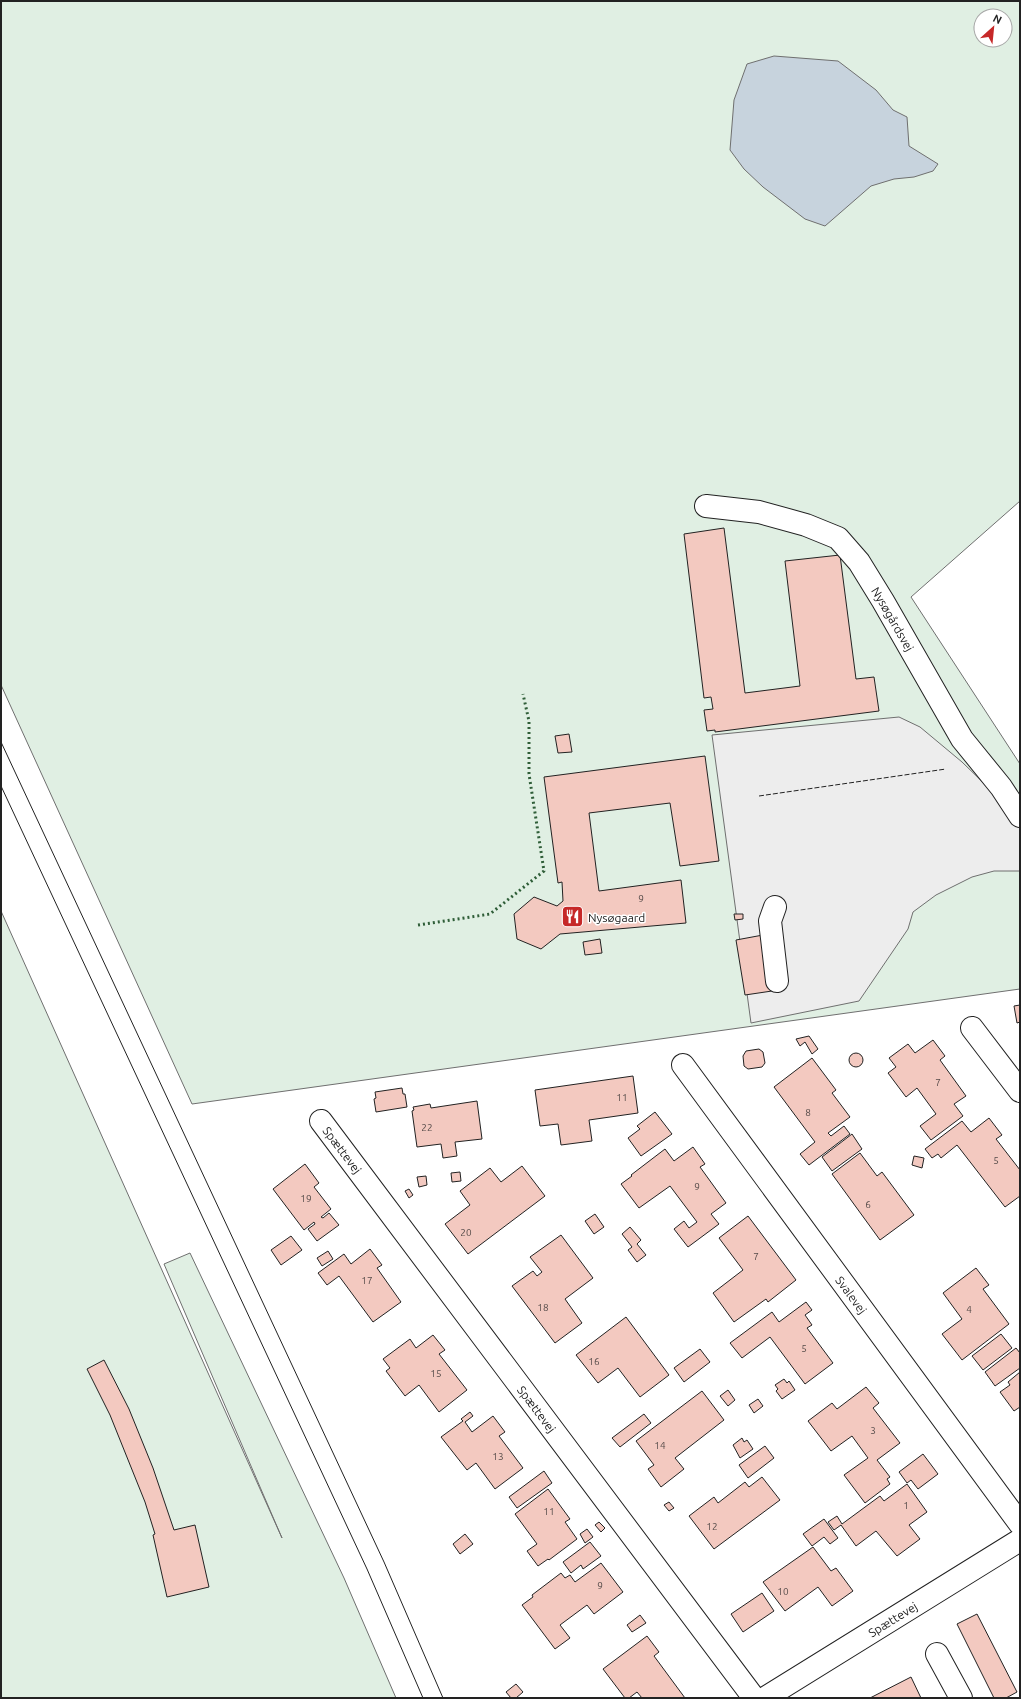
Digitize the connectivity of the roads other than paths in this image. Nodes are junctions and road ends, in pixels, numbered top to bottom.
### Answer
1 (706, 506) dead end
2 (1020, 816) edge
3 (774, 907) dead end
4 (777, 981) dead end
5 (972, 1028) dead end
6 (684, 1065) dead end
7 (1020, 1091) edge
8 (320, 1121) dead end
9 (1020, 1524) edge
10 (1020, 1540) edge
11 (937, 1654) dead end
12 (754, 1698) edge
13 (765, 1698) edge
14 (961, 1698) edge

1 - 2 street, Nysøgårdsvej
3 - 4 street
5 - 7 street
6 - 9 street, Svalevej
8 - 12 street, Spættevej
10 - 13 street, Spættevej
11 - 14 street

